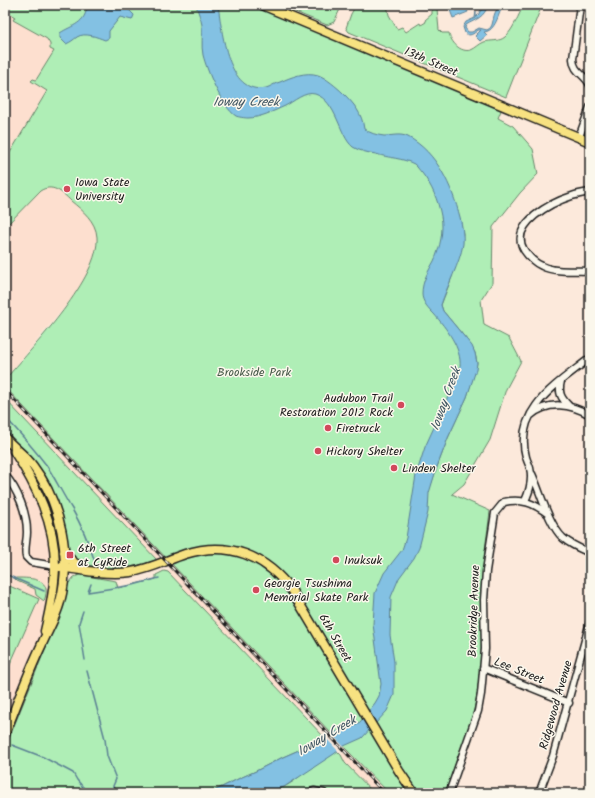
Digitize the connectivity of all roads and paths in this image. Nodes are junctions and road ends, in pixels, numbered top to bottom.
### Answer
1 (262, 5) edge
2 (580, 5) edge
3 (587, 76) edge
4 (590, 84) edge
5 (590, 107) edge
6 (578, 137) junction
7 (590, 142) edge
8 (590, 192) edge
9 (590, 271) edge
10 (590, 358) edge
11 (561, 381) junction
12 (571, 407) junction
13 (590, 415) edge
14 (529, 418) junction
15 (6, 439) edge
16 (530, 468) junction
17 (5, 475) edge
18 (525, 501) junction
19 (548, 514) junction
20 (64, 552) junction
21 (590, 553) edge
22 (55, 566) junction
23 (65, 567) junction
24 (91, 571) junction
25 (590, 622) edge
26 (42, 644) junction
27 (483, 668) junction
28 (569, 703) junction
29 (5, 734) edge
30 (308, 793) edge
31 (324, 793) edge
32 (414, 793) edge
33 (449, 793) edge
34 (539, 793) edge

1 - 6 main road, 13th Street
2 - 3 street
3 - 4 street
5 - 6 street
6 - 7 main road, 13th Street
8 - 9 street
10 - 11 street
11 - 12 street
11 - 14 street
12 - 13 street
12 - 14 street
14 - 16 street
15 - 20 main road
15 - 22 main road
16 - 18 street
16 - 19 street
17 - 22 street
18 - 19 street
18 - 27 street, Brookridge Avenue
19 - 21 street
20 - 23 main road
20 - 24 main road
22 - 23 main road, 6th Street
22 - 26 main road
23 - 24 main road, 6th Street
23 - 26 main road
24 - 32 main road, 6th Street
25 - 28 street, Ridgewood Avenue
26 - 29 main road
27 - 28 street, Lee Street
27 - 33 street, Brookridge Avenue
28 - 34 street, Ridgewood Avenue
30 - 31 street

